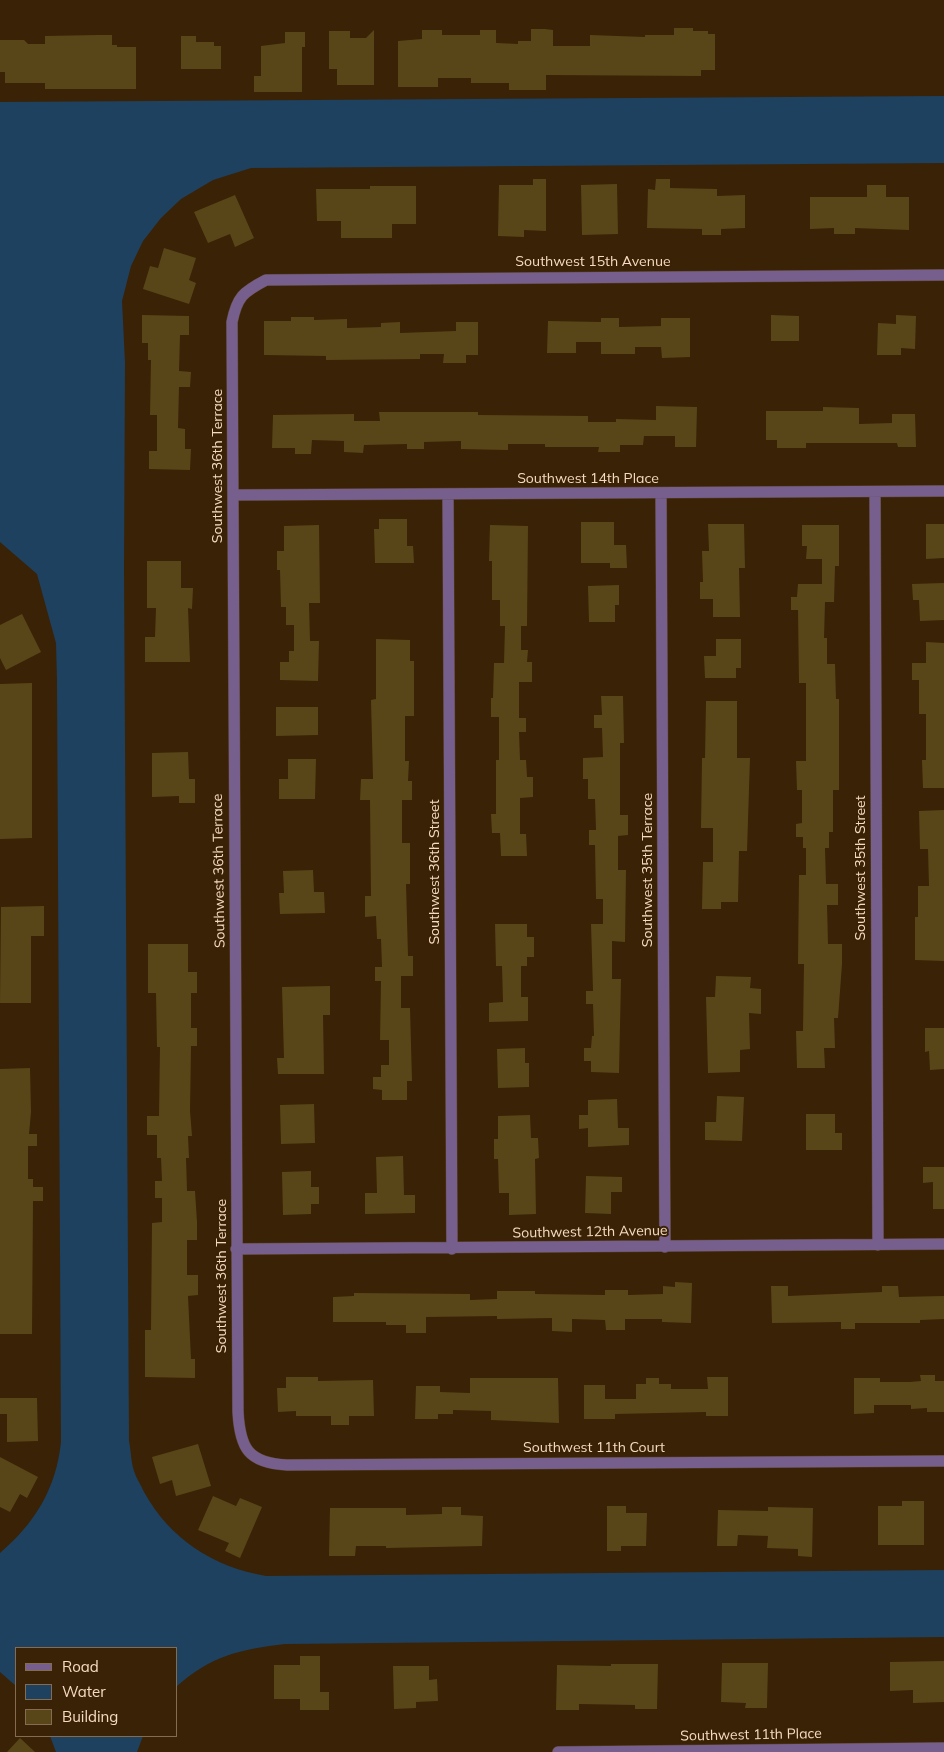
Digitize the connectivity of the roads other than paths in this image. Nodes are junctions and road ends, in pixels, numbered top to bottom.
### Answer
1 (944, 275) edge
2 (245, 291) joint
3 (944, 491) edge
4 (875, 492) junction
5 (660, 493) junction
6 (233, 495) junction
7 (448, 495) junction
8 (944, 1244) edge
9 (878, 1245) junction
10 (665, 1247) junction
11 (236, 1249) junction
12 (452, 1249) junction
13 (248, 1452) joint
14 (944, 1460) edge
15 (944, 1748) edge
16 (558, 1752) edge

1 - 2 street, Southwest 15th Avenue
2 - 6 street, Southwest 36th Terrace
3 - 4 street, Southwest 14th Place
4 - 5 street, Southwest 14th Place
4 - 9 street, Southwest 35th Street
5 - 7 street, Southwest 14th Place
5 - 10 street, Southwest 35th Terrace
6 - 7 street, Southwest 14th Place
6 - 11 street, Southwest 36th Terrace
7 - 12 street, Southwest 36th Street
8 - 9 street, Southwest 12th Avenue
9 - 10 street, Southwest 12th Avenue
10 - 12 street, Southwest 12th Avenue
11 - 12 street, Southwest 12th Avenue
11 - 13 street, Southwest 36th Terrace
13 - 14 street, Southwest 11th Court
15 - 16 street, Southwest 11th Place

